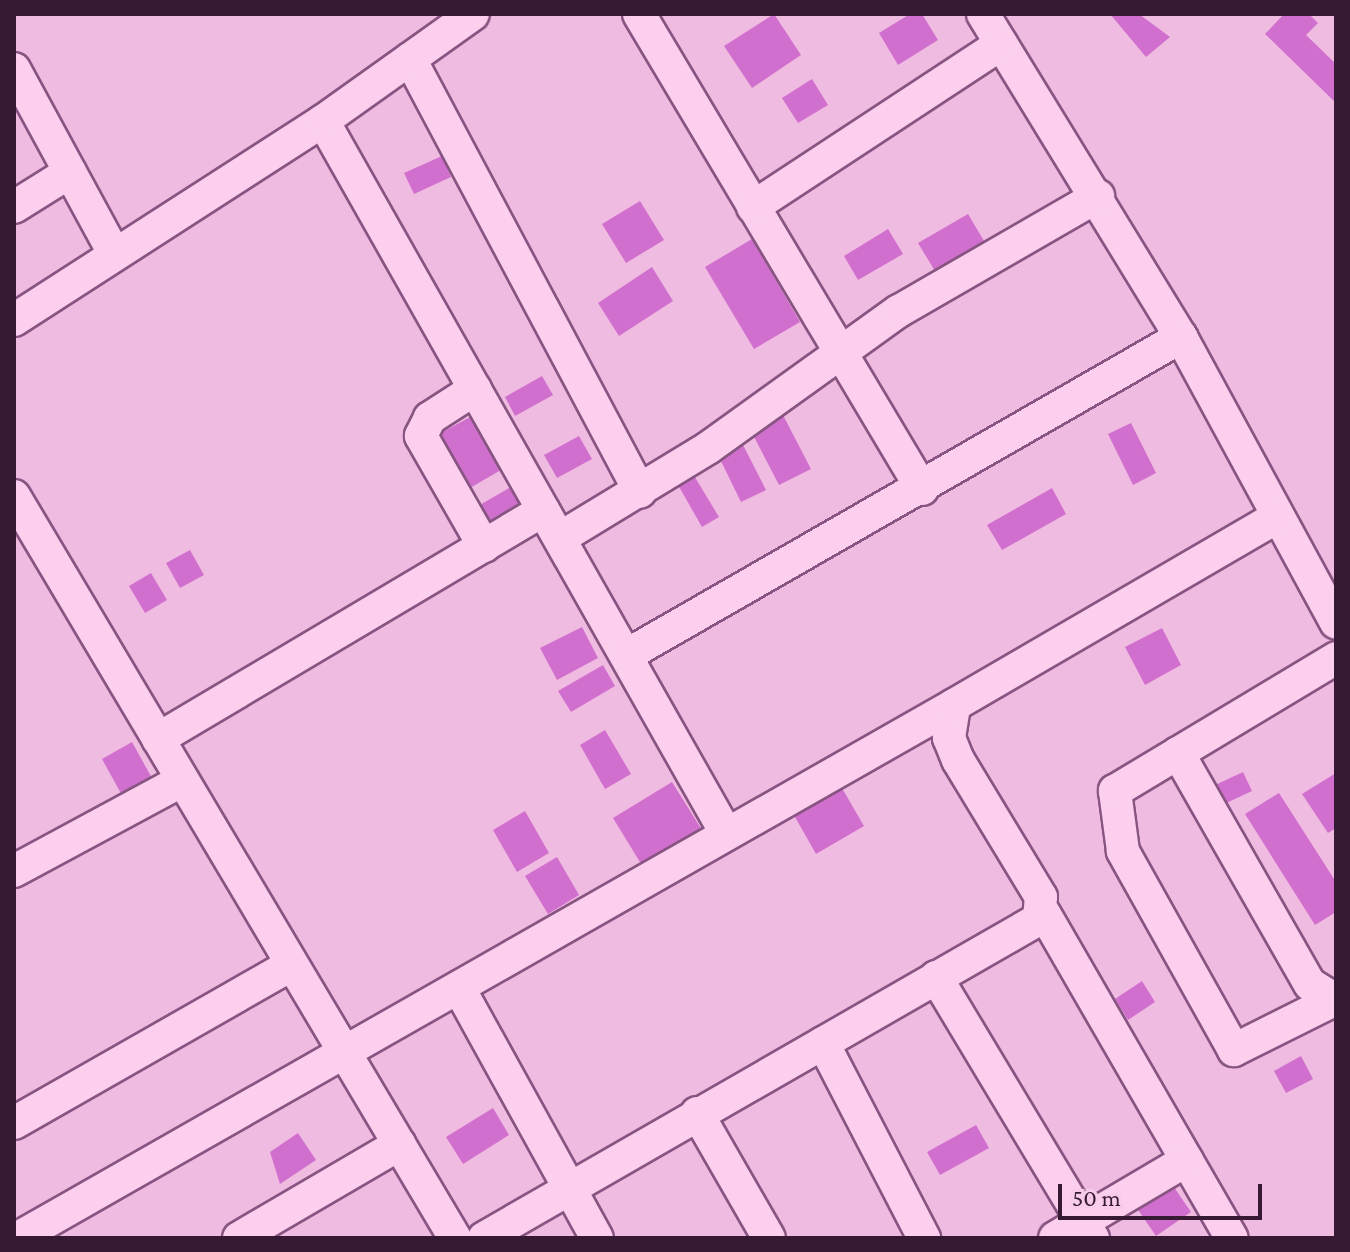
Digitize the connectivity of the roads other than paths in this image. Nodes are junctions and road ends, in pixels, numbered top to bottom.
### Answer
1 (473, 14) edge
2 (639, 14) edge
3 (983, 14) edge
4 (1001, 44) junction
5 (410, 59) junction
6 (18, 87) edge
7 (323, 121) junction
8 (70, 172) junction
9 (1098, 196) junction
10 (14, 207) edge
11 (753, 207) junction
12 (114, 253) junction
13 (14, 320) edge
14 (1181, 337) junction
15 (841, 349) junction
16 (475, 389) junction
17 (922, 489) junction
18 (640, 492) junction
19 (14, 496) edge
20 (543, 510) junction
21 (1277, 517) junction
22 (560, 538) junction
23 (484, 546) junction
24 (1336, 623) edge
25 (627, 655) junction
26 (1336, 658) edge
27 (954, 705) junction
28 (158, 739) junction
29 (1178, 753) junction
30 (181, 781) junction
31 (726, 833) junction
32 (14, 871) edge
33 (1044, 913) junction
34 (291, 965) junction
35 (936, 977) junction
36 (460, 990) junction
37 (1335, 1000) edge
38 (823, 1043) junction
39 (349, 1053) junction
40 (697, 1113) junction
41 (14, 1123) edge
42 (400, 1144) junction
43 (1187, 1160) junction
44 (569, 1188) junction
45 (1088, 1229) edge
46 (18, 1238) edge
47 (239, 1238) edge
48 (455, 1238) edge
49 (484, 1238) edge
50 (597, 1238) edge
51 (769, 1238) edge
52 (924, 1238) edge
53 (1055, 1238) edge
54 (1232, 1238) edge

1 - 5 street
2 - 11 street
3 - 4 street
4 - 9 street
4 - 11 street
5 - 7 street
5 - 18 street
6 - 8 street
7 - 12 street
7 - 16 street
8 - 10 street
8 - 12 street
9 - 14 street
9 - 15 street
11 - 15 street
12 - 13 street
14 - 17 street
14 - 21 street
15 - 17 street
15 - 18 street
16 - 20 street
16 - 23 street
17 - 25 street
18 - 22 street
19 - 28 street
20 - 22 street
20 - 23 street
21 - 24 street
21 - 27 street
22 - 25 street
23 - 28 street
25 - 31 street
26 - 29 street
27 - 31 street
27 - 33 street
28 - 30 street
29 - 37 street
29 - 37 street
30 - 32 street
30 - 34 street
31 - 36 street
33 - 35 street
33 - 43 street
34 - 39 street
34 - 41 street
35 - 38 street
35 - 45 street
36 - 39 street
36 - 44 street
38 - 40 street
38 - 52 street
39 - 42 street
39 - 46 street
40 - 44 street
40 - 51 street
42 - 47 street
42 - 48 street
43 - 45 street
43 - 54 street
44 - 49 street
44 - 50 street
45 - 53 street

